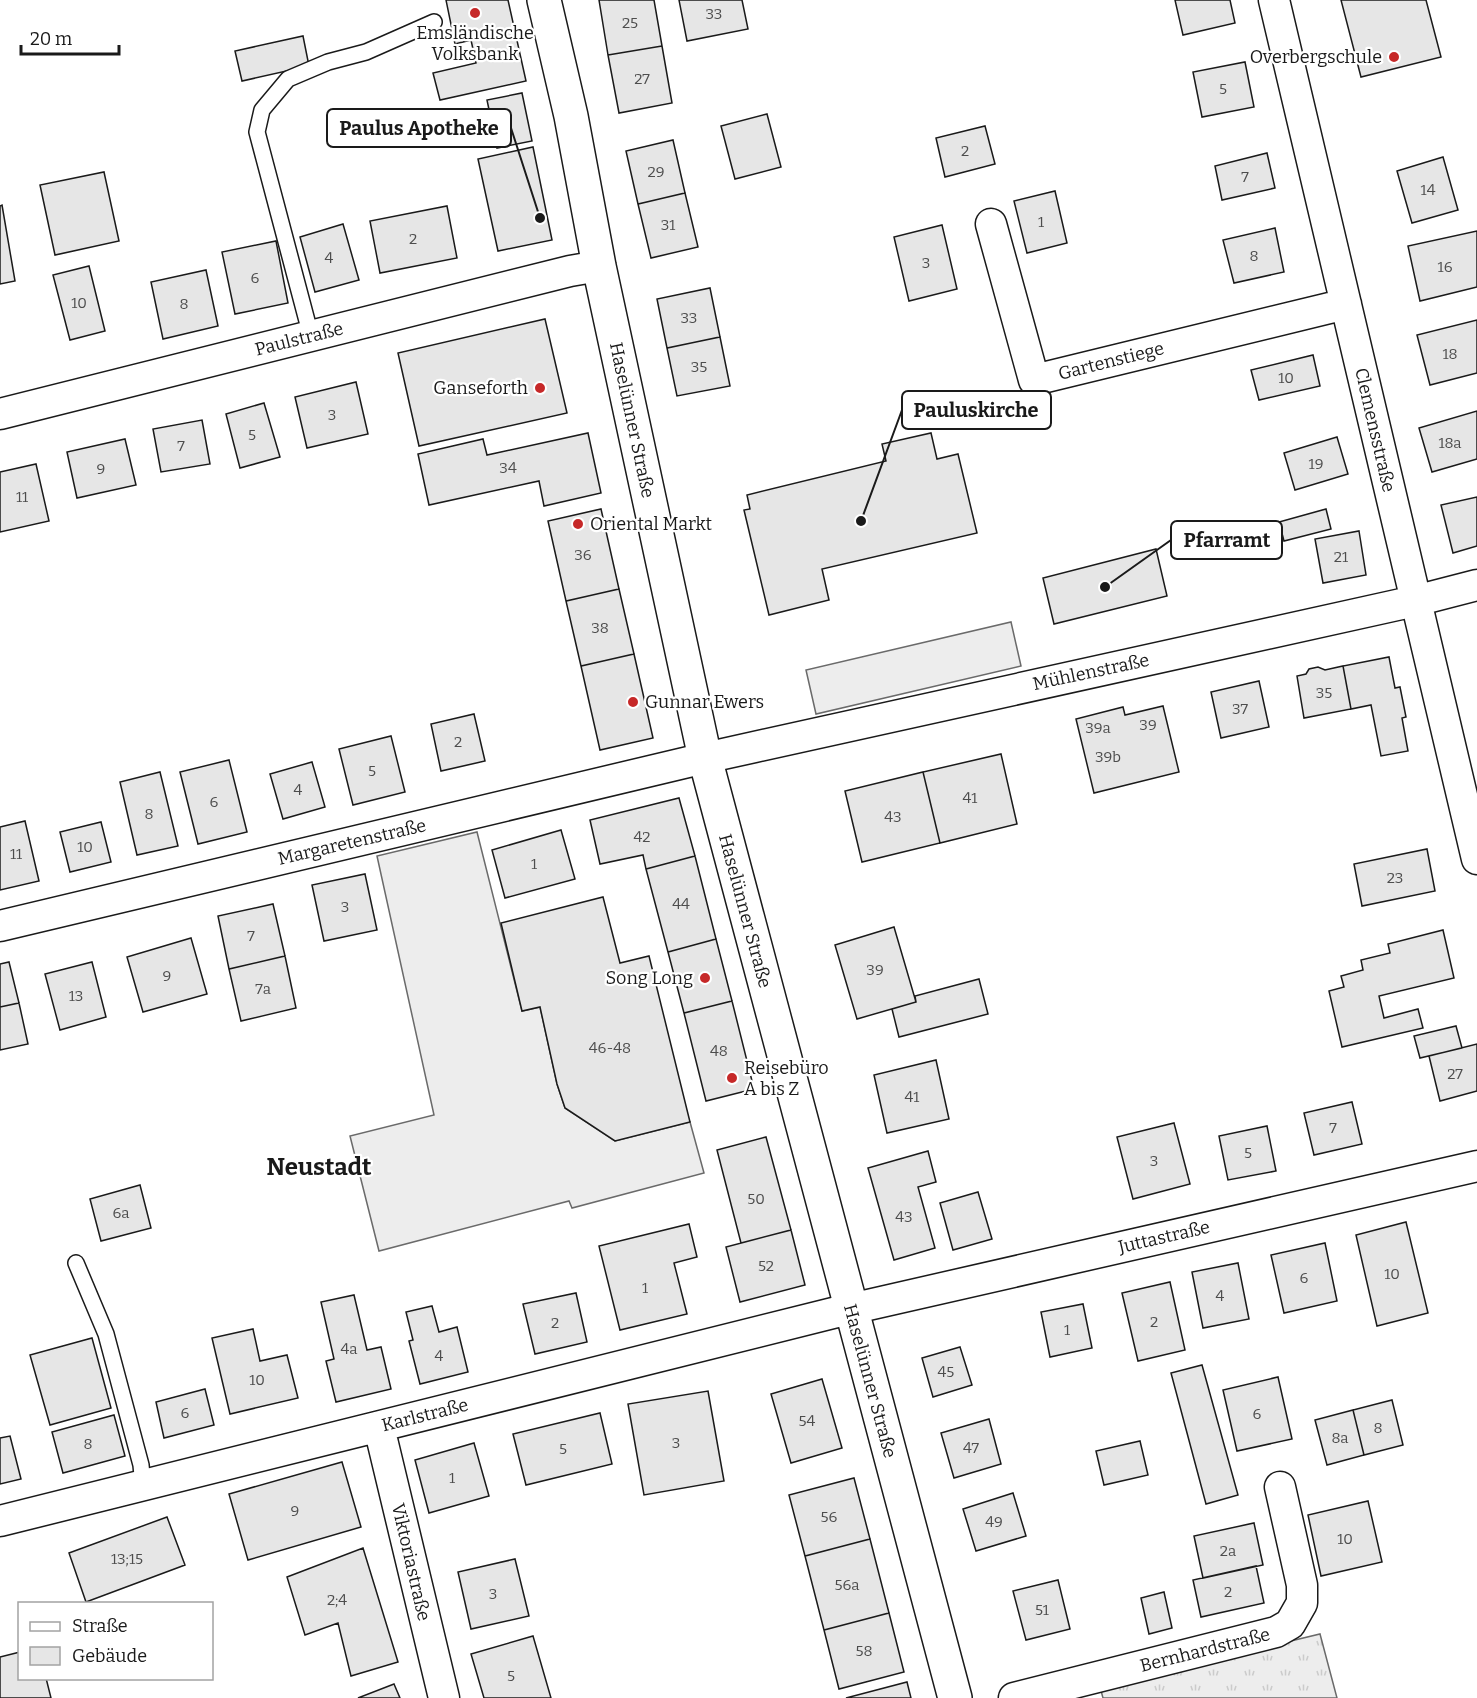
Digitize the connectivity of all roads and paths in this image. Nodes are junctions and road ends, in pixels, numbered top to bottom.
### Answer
1 (544, 0) edge
2 (563, 0) edge
3 (1274, 0) edge
4 (435, 22) dead end
5 (571, 116) junction
6 (991, 224) dead end
7 (599, 266) junction
8 (1346, 304) junction
9 (311, 336) junction
10 (0, 414) edge
11 (1477, 585) edge
12 (1415, 601) junction
13 (705, 758) junction
14 (1477, 859) edge
15 (0, 927) edge
16 (1477, 1166) edge
17 (76, 1263) dead end
18 (851, 1309) junction
19 (379, 1427) junction
20 (143, 1486) junction
21 (1280, 1486) dead end
22 (0, 1521) edge
23 (444, 1698) edge
24 (955, 1698) edge
25 (1014, 1698) edge

1 - 5 street, Haselünner Straße
2 - 5 street, Haselünner Straße
3 - 8 street, Clemensstraße
4 - 9 lane
5 - 7 street, Haselünner Straße
6 - 8 street, Gartenstiege
7 - 9 street, Paulstraße
7 - 13 street, Haselünner Straße
8 - 12 street, Clemensstraße
9 - 10 street, Paulstraße
11 - 12 street, Mühlenstraße
12 - 13 street, Mühlenstraße
12 - 14 street, Clemensstraße
13 - 15 street, Margaretenstraße
13 - 18 street, Haselünner Straße
16 - 18 street, Juttastraße
17 - 20 lane
18 - 19 street, Karlstraße
18 - 24 street, Haselünner Straße
19 - 20 street, Karlstraße
19 - 23 street, Viktoriastraße
20 - 22 street, Karlstraße
21 - 25 street, Bernhardstraße

